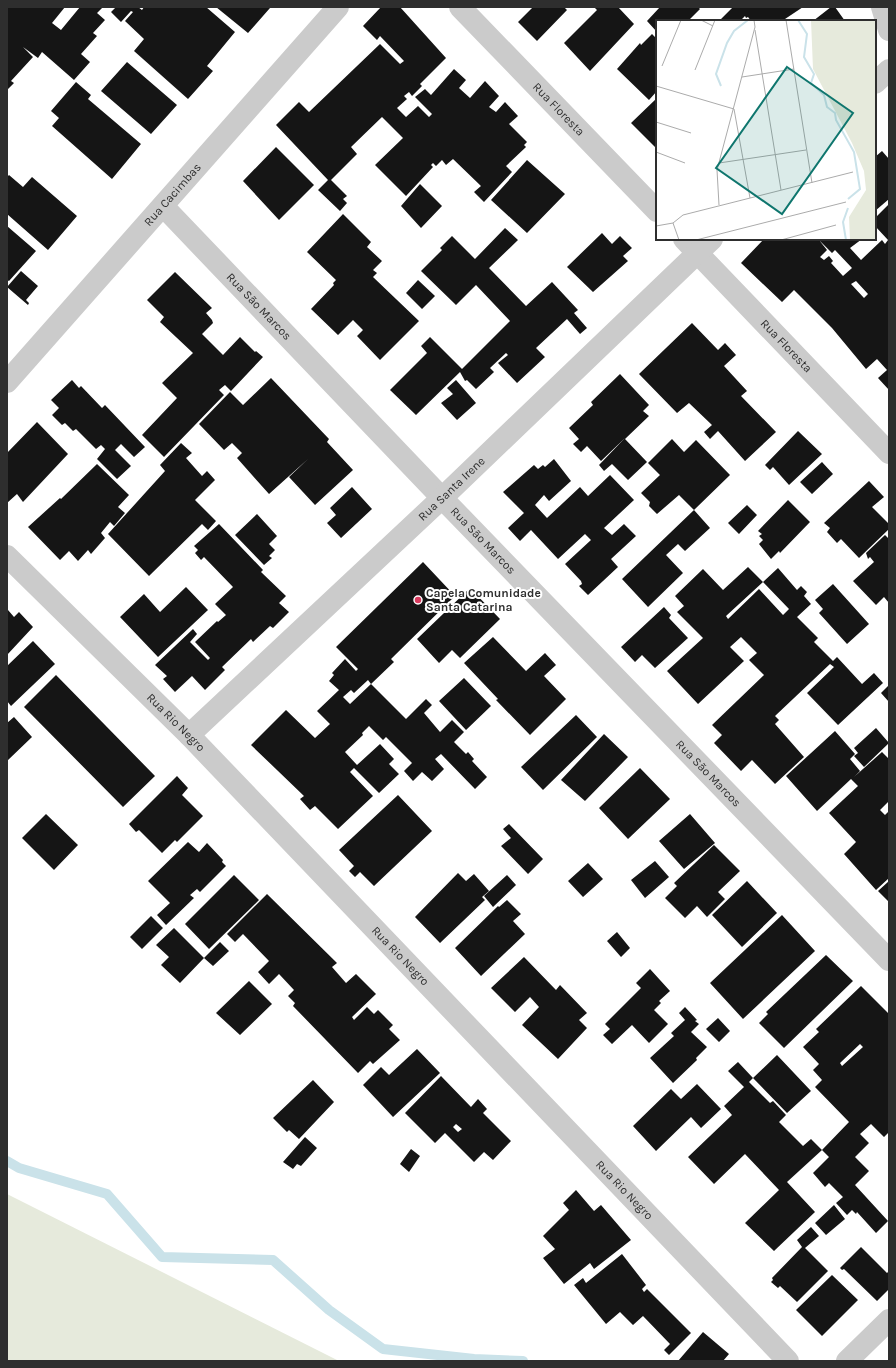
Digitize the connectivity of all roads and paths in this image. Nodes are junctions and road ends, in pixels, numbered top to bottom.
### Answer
1 (338, 7) edge
2 (460, 7) edge
3 (882, 7) edge
4 (889, 30) edge
5 (889, 70) edge
6 (876, 82) edge
7 (163, 206) junction
8 (656, 210) edge
9 (698, 244) edge
10 (7, 382) edge
11 (889, 453) edge
12 (442, 498) junction
13 (7, 556) edge
14 (189, 735) junction
15 (889, 960) edge
16 (889, 1320) edge
17 (788, 1361) edge
18 (847, 1361) edge

1 - 7 street, Rua Cacimbas
2 - 8 street, Rua Floresta
3 - 4 street
5 - 6 street
7 - 10 street, Rua Cacimbas
7 - 12 street, Rua São Marcos
9 - 11 street, Rua Floresta
9 - 12 street, Rua Santa Irene
12 - 14 street, Rua Santa Irene
12 - 15 street, Rua São Marcos
13 - 14 street, Rua Rio Negro
14 - 17 street, Rua Rio Negro
16 - 18 street

